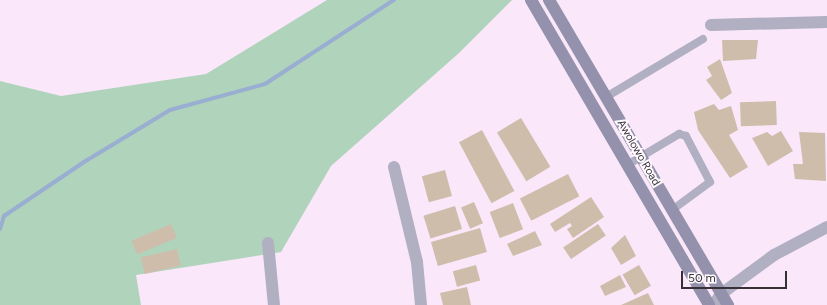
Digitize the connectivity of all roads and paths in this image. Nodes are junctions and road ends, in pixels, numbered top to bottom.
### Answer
1 (531, 0) edge
2 (549, 0) edge
3 (827, 22) edge
4 (711, 26) dead end
5 (703, 39) dead end
6 (606, 97) junction
7 (640, 155) junction
8 (628, 165) junction
9 (394, 167) dead end
10 (672, 210) junction
11 (827, 227) edge
12 (268, 243) dead end
13 (721, 294) junction
14 (274, 305) edge
15 (421, 305) edge
16 (709, 305) edge
17 (714, 305) edge
18 (728, 305) edge

1 - 8 main road, Awolowo Road
2 - 6 main road, Awolowo Road
3 - 4 street
5 - 6 lane
6 - 7 main road, Awolowo Road
7 - 8 lane
7 - 10 main road, Awolowo Road
7 - 10 lane
8 - 16 main road, Awolowo Road
9 - 15 street
10 - 13 main road, Awolowo Road
11 - 13 street
12 - 14 street
13 - 17 street
13 - 18 main road, Awolowo Road

